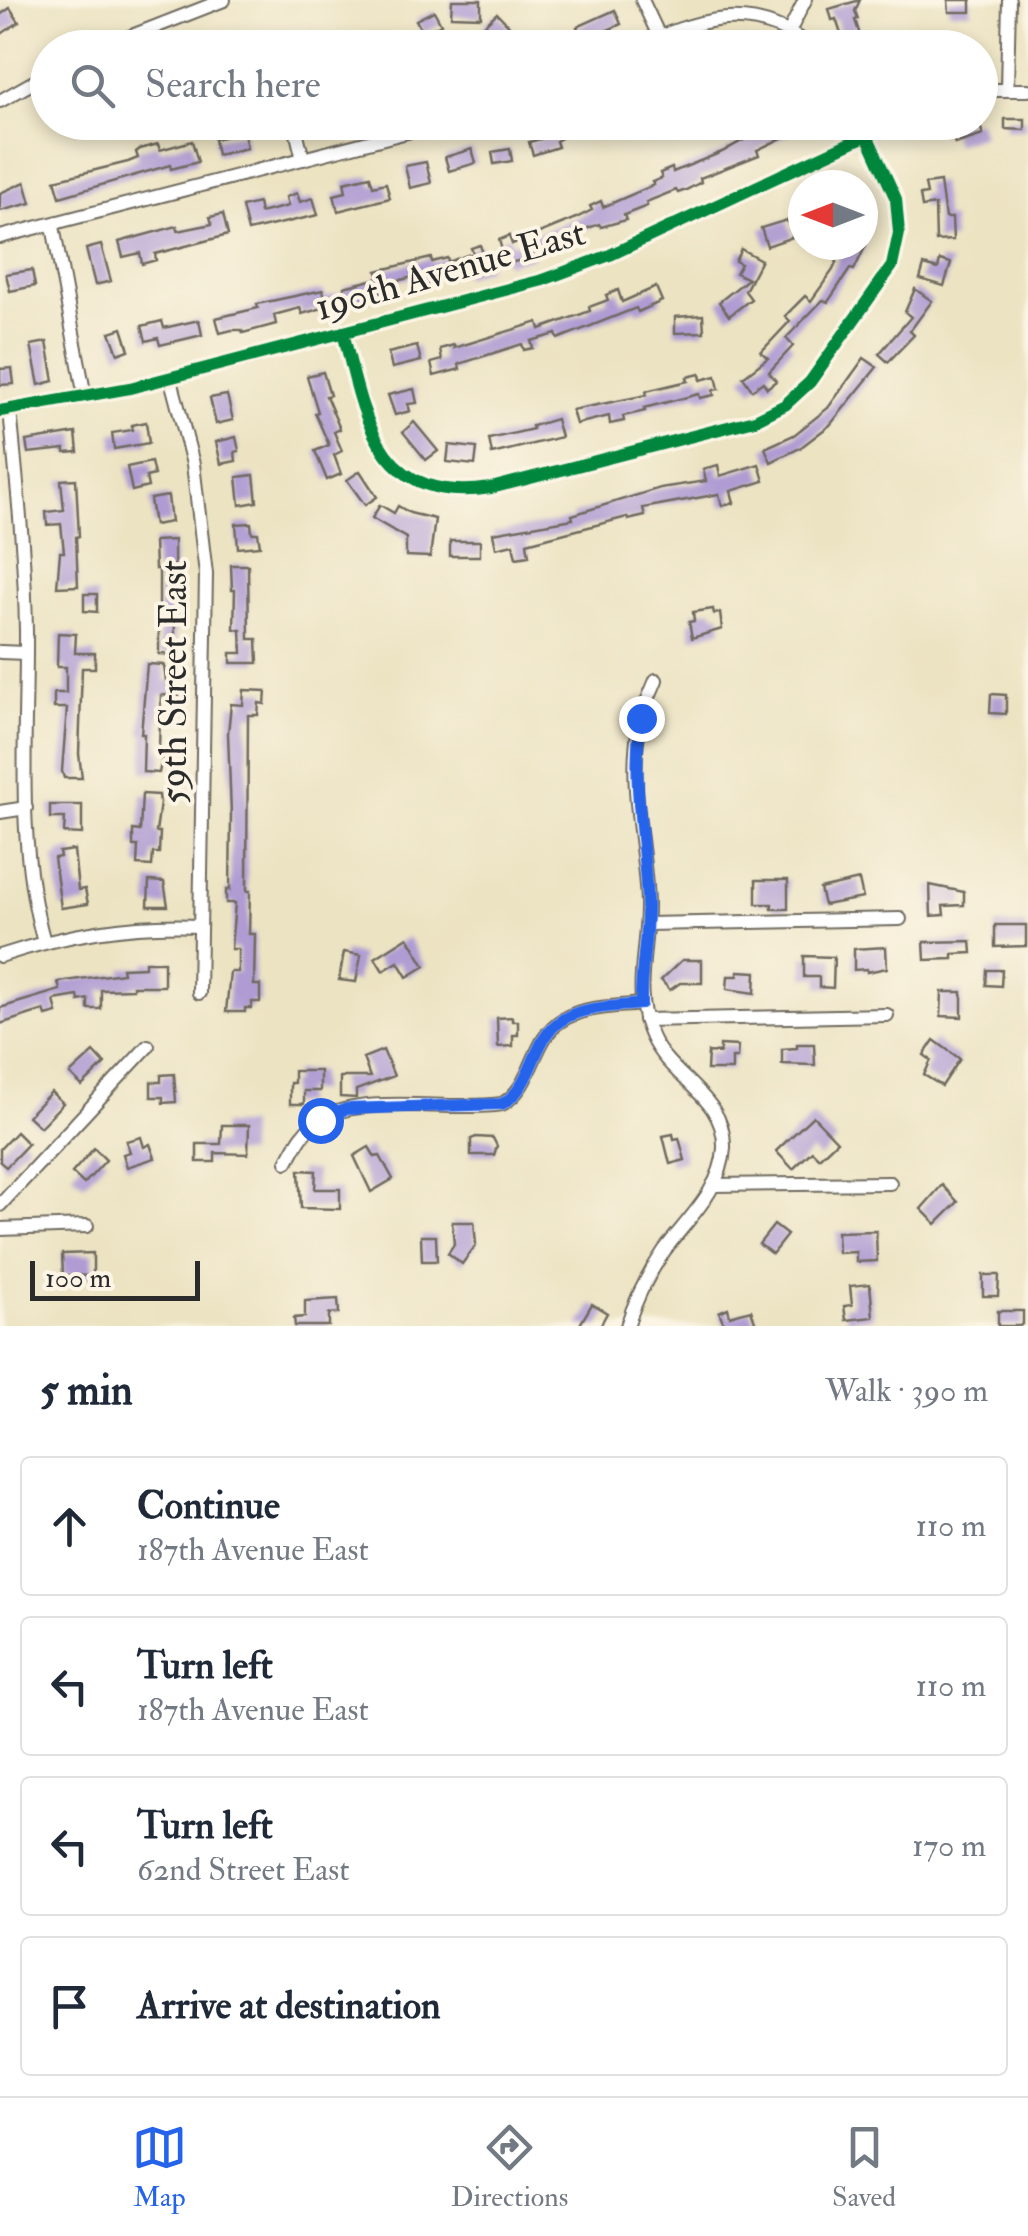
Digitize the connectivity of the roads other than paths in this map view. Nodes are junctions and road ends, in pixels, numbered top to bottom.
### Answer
1 (224, 0) edge
2 (642, 0) edge
3 (805, 0) edge
4 (1009, 0) edge
5 (147, 30) edge
6 (656, 30) edge
7 (674, 30) edge
8 (784, 30) edge
9 (790, 30) edge
10 (30, 84) edge
11 (1007, 88) junction
12 (998, 89) edge
13 (1028, 90) edge
14 (0, 102) edge
15 (298, 140) edge
16 (376, 140) edge
17 (842, 140) edge
18 (869, 140) edge
19 (303, 159) junction
20 (53, 226) junction
21 (0, 237) edge
22 (343, 332) junction
23 (170, 376) junction
24 (85, 396) junction
25 (5, 411) edge
26 (0, 652) edge
27 (26, 653) junction
28 (656, 680) dead end
29 (26, 808) junction
30 (0, 812) edge
31 (900, 918) dead end
32 (647, 924) junction
33 (200, 926) junction
34 (44, 942) junction
35 (0, 956) edge
36 (198, 992) dead end
37 (641, 1004) junction
38 (887, 1015) dead end
39 (645, 1020) junction
40 (148, 1046) dead end
41 (287, 1162) dead end
42 (890, 1183) dead end
43 (713, 1185) junction
44 (0, 1205) edge
45 (87, 1226) dead end
46 (0, 1229) edge
47 (627, 1326) edge

1 - 5 street
2 - 6 street
3 - 9 street
4 - 11 street
7 - 8 street
10 - 14 street
11 - 12 street
11 - 13 street
15 - 19 street
16 - 19 street
17 - 22 street, 190th Avenue East
18 - 22 street
19 - 20 street
20 - 21 street
20 - 24 street
22 - 23 street, 190th Avenue East
23 - 24 street, 190th Avenue East
23 - 33 street, 59th Street East
24 - 25 street, 190th Avenue East
25 - 27 street
26 - 27 street
27 - 29 street
28 - 32 street
29 - 30 street
29 - 34 street
31 - 32 street
32 - 37 street
33 - 34 street
33 - 36 street, 59th Street East
34 - 35 street
37 - 39 street
37 - 41 street
38 - 39 street
39 - 43 street
40 - 44 street
42 - 43 street
43 - 47 street
45 - 46 street

